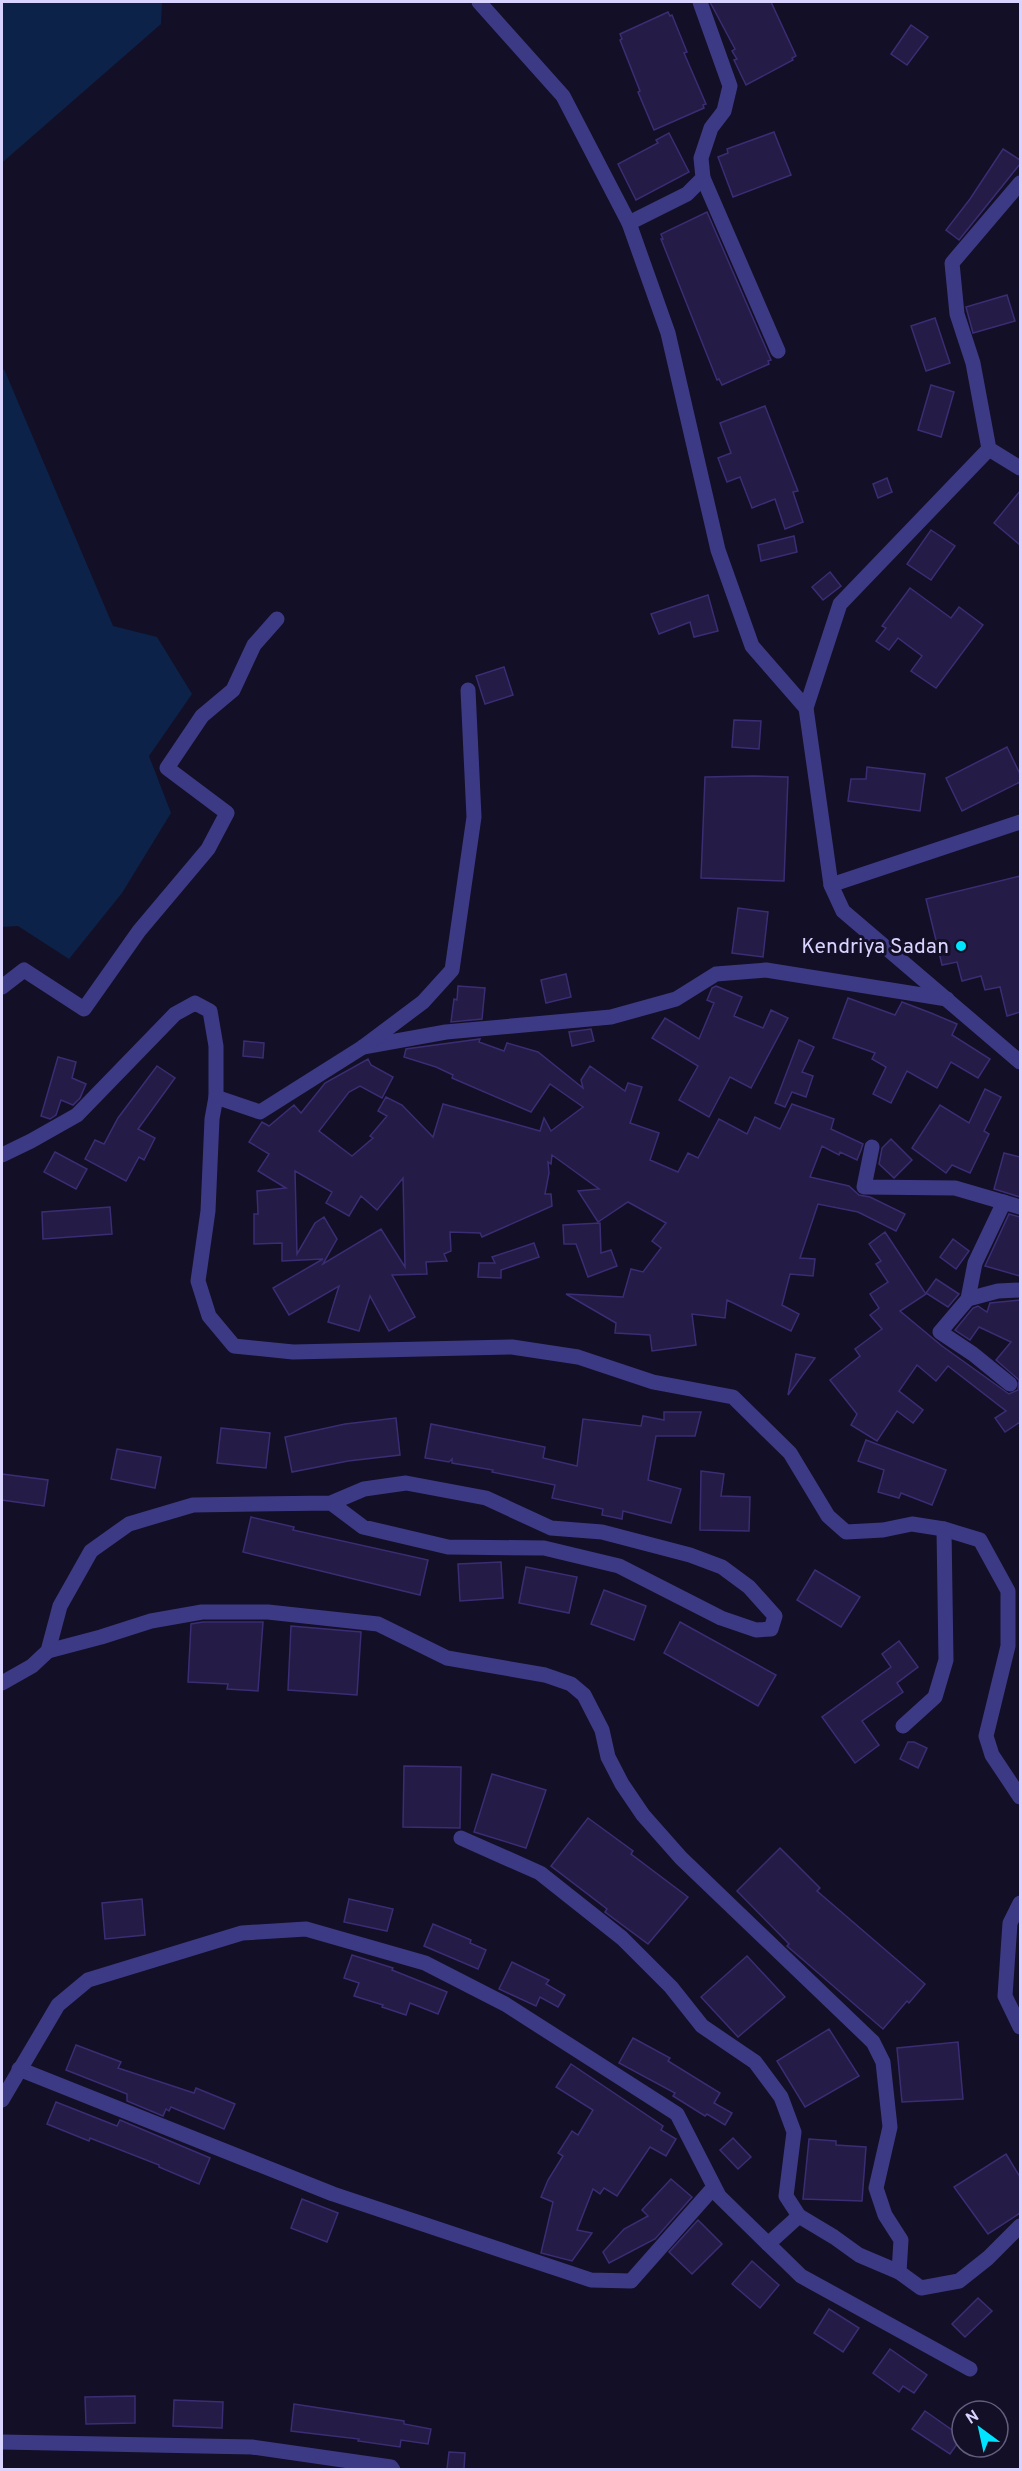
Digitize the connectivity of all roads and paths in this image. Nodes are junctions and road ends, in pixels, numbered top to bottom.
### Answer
1 (478, 2) edge
2 (700, 2) edge
3 (703, 178) junction
4 (1020, 183) edge
5 (629, 223) junction
6 (777, 351) dead end
7 (989, 449) junction
8 (1020, 468) edge
9 (278, 619) dead end
10 (468, 690) dead end
11 (806, 708) junction
12 (1020, 822) edge
13 (831, 885) junction
14 (2, 987) edge
15 (947, 999) junction
16 (363, 1047) junction
17 (1020, 1062) edge
18 (216, 1097) junction
19 (872, 1147) dead end
20 (2, 1155) edge
21 (1004, 1202) junction
22 (1020, 1207) edge
23 (1020, 1290) edge
24 (968, 1299) junction
25 (1010, 1384) dead end
26 (331, 1503) junction
27 (551, 1528) junction
28 (944, 1529) junction
29 (544, 1548) junction
30 (48, 1651) junction
31 (2, 1683) edge
32 (903, 1726) dead end
33 (1020, 1797) edge
34 (461, 1838) dead end
35 (1020, 1903) edge
36 (1020, 2027) edge
37 (19, 2069) junction
38 (2, 2100) edge
39 (714, 2187) junction
40 (799, 2216) junction
41 (1020, 2226) edge
42 (768, 2244) junction
43 (899, 2272) junction
44 (970, 2369) dead end
45 (2, 2442) edge
46 (393, 2469) edge

1 - 5 street
2 - 3 street
3 - 5 street
3 - 6 street
4 - 7 street
5 - 11 street
7 - 8 street
7 - 11 street
9 - 14 street
10 - 16 street
11 - 13 street
12 - 13 street
13 - 15 street
15 - 16 street
15 - 17 street
16 - 18 street
18 - 20 street
18 - 28 street
19 - 21 street
21 - 22 street
21 - 24 street
23 - 24 street
24 - 25 street
26 - 27 street
26 - 29 street
26 - 30 street
27 - 29 street
27 - 29 street
28 - 32 street
28 - 33 street
30 - 31 street
30 - 43 street
34 - 40 street
35 - 36 street
37 - 38 street
37 - 39 street
37 - 39 street
39 - 42 street
40 - 42 street
40 - 43 street
41 - 43 street
42 - 44 street
45 - 46 street

